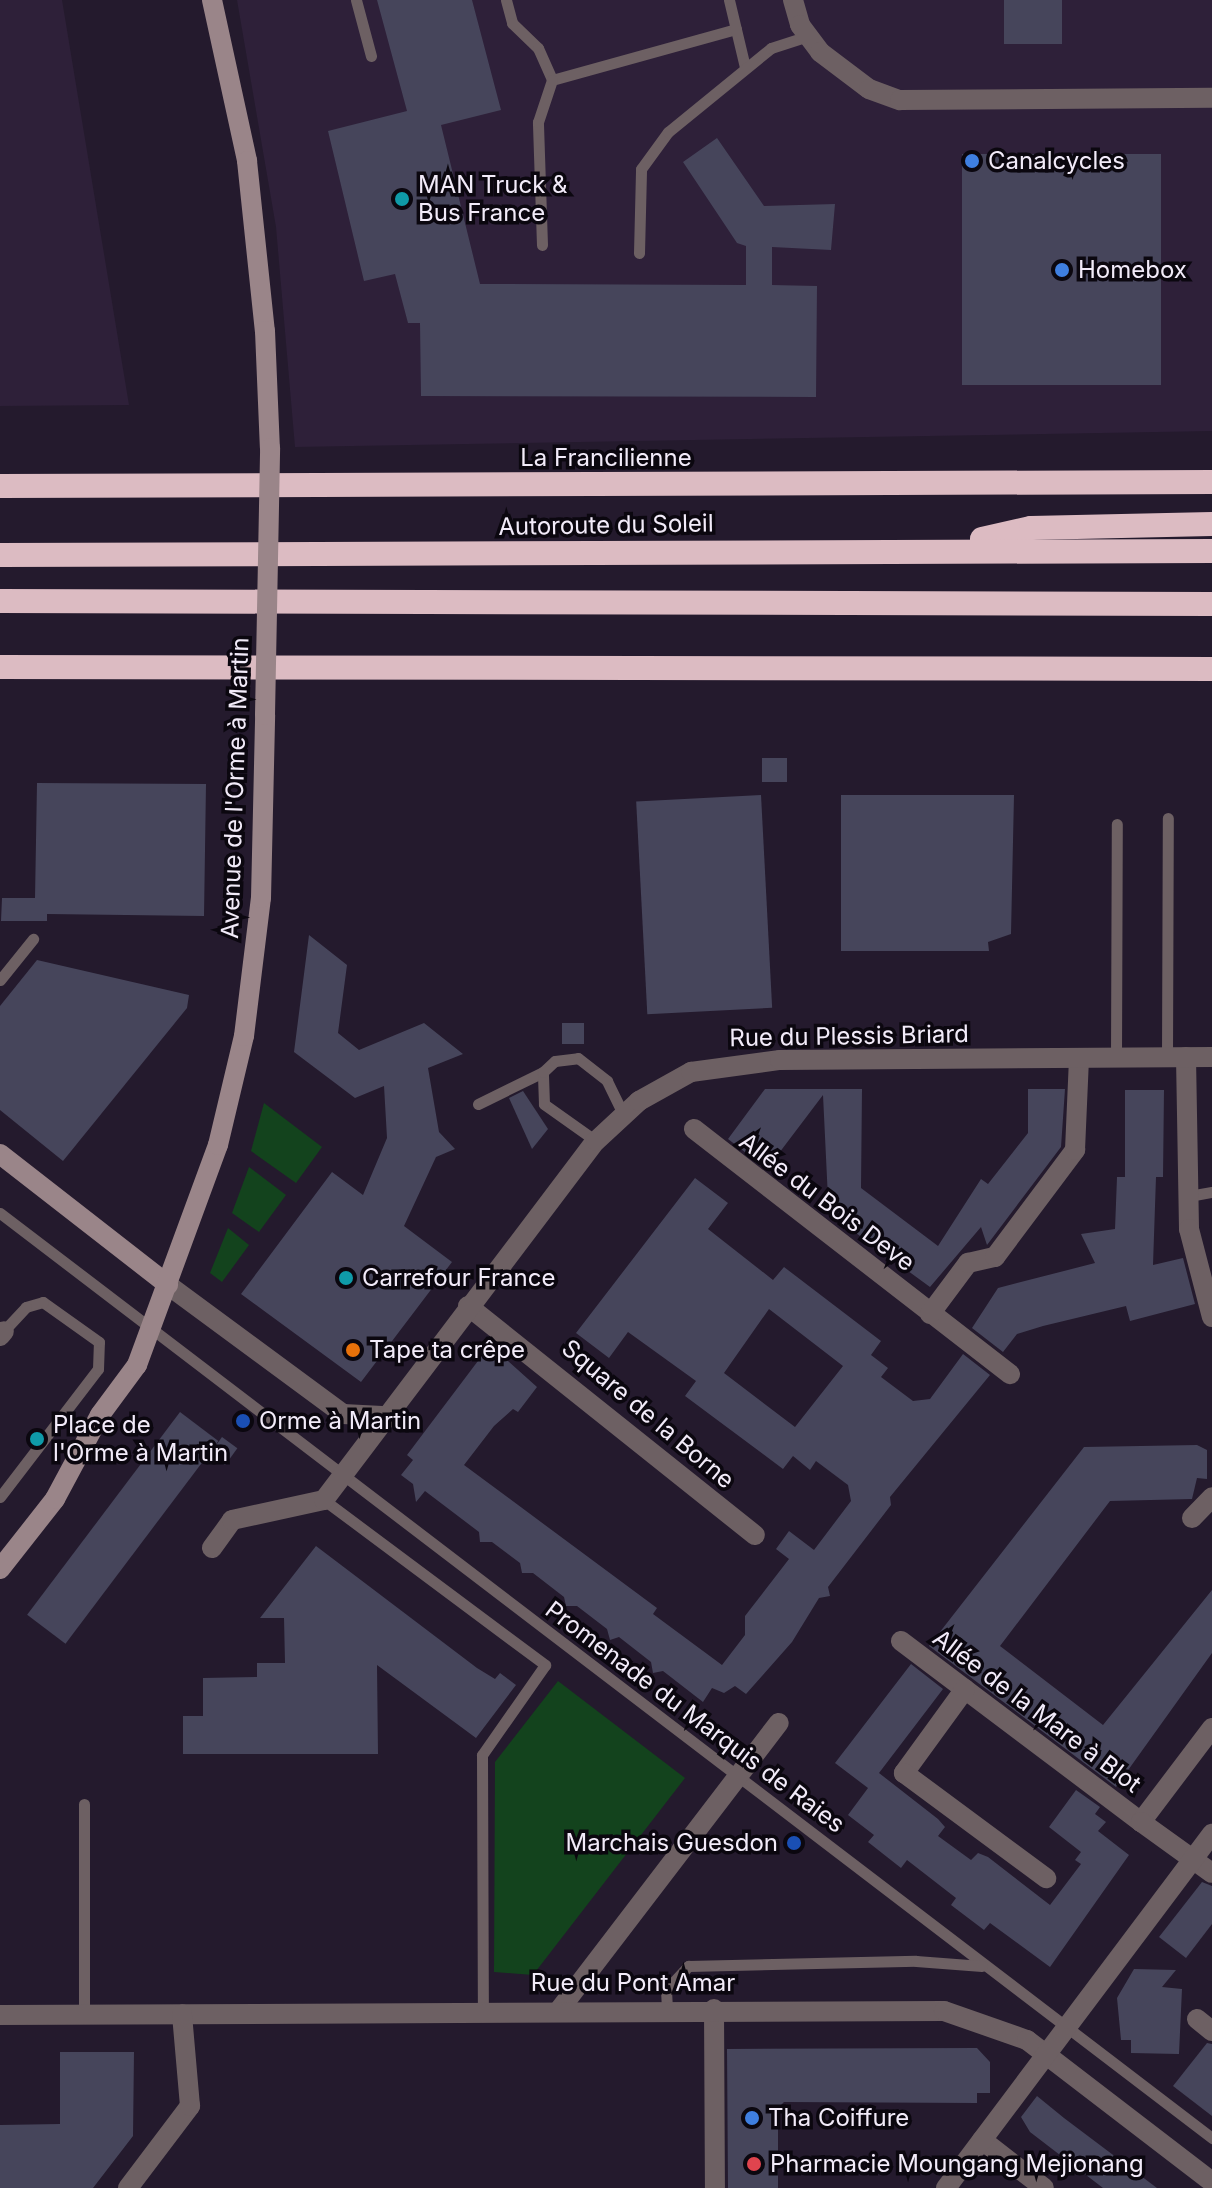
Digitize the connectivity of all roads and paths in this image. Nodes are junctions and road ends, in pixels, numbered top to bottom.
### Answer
1 (212, 0) edge
2 (356, 0) edge
3 (506, 0) edge
4 (729, 0) edge
5 (793, 0) edge
6 (736, 29) junction
7 (808, 36) junction
8 (371, 56) dead end
9 (745, 67) junction
10 (552, 80) junction
11 (1212, 98) edge
12 (542, 245) dead end
13 (639, 253) dead end
14 (1212, 482) edge
15 (0, 486) edge
16 (1212, 524) edge
17 (940, 548) junction
18 (1212, 551) edge
19 (0, 555) edge
20 (0, 601) edge
21 (1212, 604) edge
22 (0, 667) edge
23 (1212, 669) edge
24 (1168, 818) dead end
25 (1117, 824) dead end
26 (33, 939) dead end
27 (0, 980) edge
28 (1177, 1057) junction
29 (1212, 1057) edge
30 (1079, 1058) junction
31 (1116, 1058) junction
32 (543, 1072) junction
33 (478, 1104) dead end
34 (623, 1114) junction
35 (694, 1129) dead end
36 (596, 1141) junction
37 (0, 1154) edge
38 (1212, 1192) edge
39 (1189, 1196) junction
40 (0, 1213) edge
41 (168, 1285) junction
42 (468, 1306) junction
43 (930, 1314) junction
44 (1212, 1317) edge
45 (152, 1330) junction
46 (2, 1334) edge
47 (1010, 1374) dead end
48 (382, 1416) junction
49 (342, 1475) junction
50 (0, 1497) edge
51 (1212, 1497) edge
52 (324, 1500) junction
53 (1192, 1518) dead end
54 (755, 1535) dead end
55 (212, 1548) dead end
56 (0, 1569) edge
57 (901, 1641) dead end
58 (965, 1689) junction
59 (779, 1723) dead end
60 (1212, 1728) edge
61 (737, 1775) junction
62 (84, 1804) dead end
63 (1141, 1822) junction
64 (1212, 1834) edge
65 (1194, 1859) junction
66 (1212, 1873) edge
67 (1046, 1878) dead end
68 (986, 1966) junction
69 (560, 2009) junction
70 (667, 2009) junction
71 (714, 2009) junction
72 (483, 2011) junction
73 (182, 2014) junction
74 (0, 2015) edge
75 (84, 2017) junction
76 (1066, 2028) junction
77 (1047, 2053) junction
78 (1212, 2138) edge
79 (982, 2140) junction
80 (1212, 2182) edge
81 (128, 2188) edge
82 (715, 2188) edge
83 (946, 2188) edge
84 (1044, 2188) edge

1 - 41 main road, Avenue de l'Orme à Martin, bridge
2 - 8 lane
3 - 10 lane
4 - 6 lane
5 - 7 street
6 - 9 lane
6 - 10 lane
7 - 9 lane
7 - 11 street
9 - 13 lane
10 - 12 lane
14 - 15 highway, La Francilienne
16 - 17 highway
17 - 18 highway, Autoroute du Soleil
17 - 19 highway, Autoroute du Soleil
20 - 21 highway
22 - 23 highway
24 - 28 lane
25 - 31 lane
26 - 27 lane
28 - 29 street, Rue du Plessis Briard
28 - 31 street, Rue du Plessis Briard
28 - 39 street
30 - 31 street, Rue du Plessis Briard
30 - 34 street, Rue du Plessis Briard
30 - 43 street
32 - 33 lane
32 - 34 lane
32 - 36 lane
34 - 36 street, Rue du Plessis Briard
35 - 43 street, Allée du Bois Deve
36 - 42 street, Rue du Plessis Briard
37 - 41 main road
38 - 39 lane
39 - 44 street
40 - 45 lane, Promenade du Marquis de Raies
41 - 45 main road, Avenue de l'Orme à Martin
41 - 48 street
42 - 48 street, Rue du Plessis Briard
42 - 54 street, Square de la Borne
43 - 47 street, Allée du Bois Deve
45 - 49 lane, Promenade du Marquis de Raies
45 - 56 main road, Avenue de l'Orme à Martin
46 - 50 lane
48 - 49 street, Rue du Plessis Briard
49 - 52 street, Rue du Plessis Briard
49 - 61 lane, Promenade du Marquis de Raies
51 - 53 street
52 - 55 street
52 - 72 lane
57 - 58 street, Allée de la Mare à Blot
58 - 63 street, Allée de la Mare à Blot
58 - 67 street
59 - 61 street
60 - 63 street
61 - 68 lane, Promenade du Marquis de Raies
61 - 69 street
62 - 75 lane
63 - 65 street, Allée de la Mare à Blot
64 - 65 street
65 - 66 street
65 - 76 street
68 - 70 lane
68 - 76 lane, Promenade du Marquis de Raies
69 - 70 street, Rue du Pont Amar
69 - 72 street, Rue du Pont Amar
70 - 71 street, Rue du Pont Amar
71 - 77 street, Rue du Pont Amar
71 - 82 street
72 - 73 street, Rue du Pont Amar
73 - 75 street, Rue du Pont Amar
73 - 81 street
74 - 75 street, Rue du Pont Amar
76 - 77 street
76 - 78 lane, Promenade du Marquis de Raies
77 - 79 street
77 - 80 street, Rue du Pont Amar
79 - 83 street
79 - 84 street

